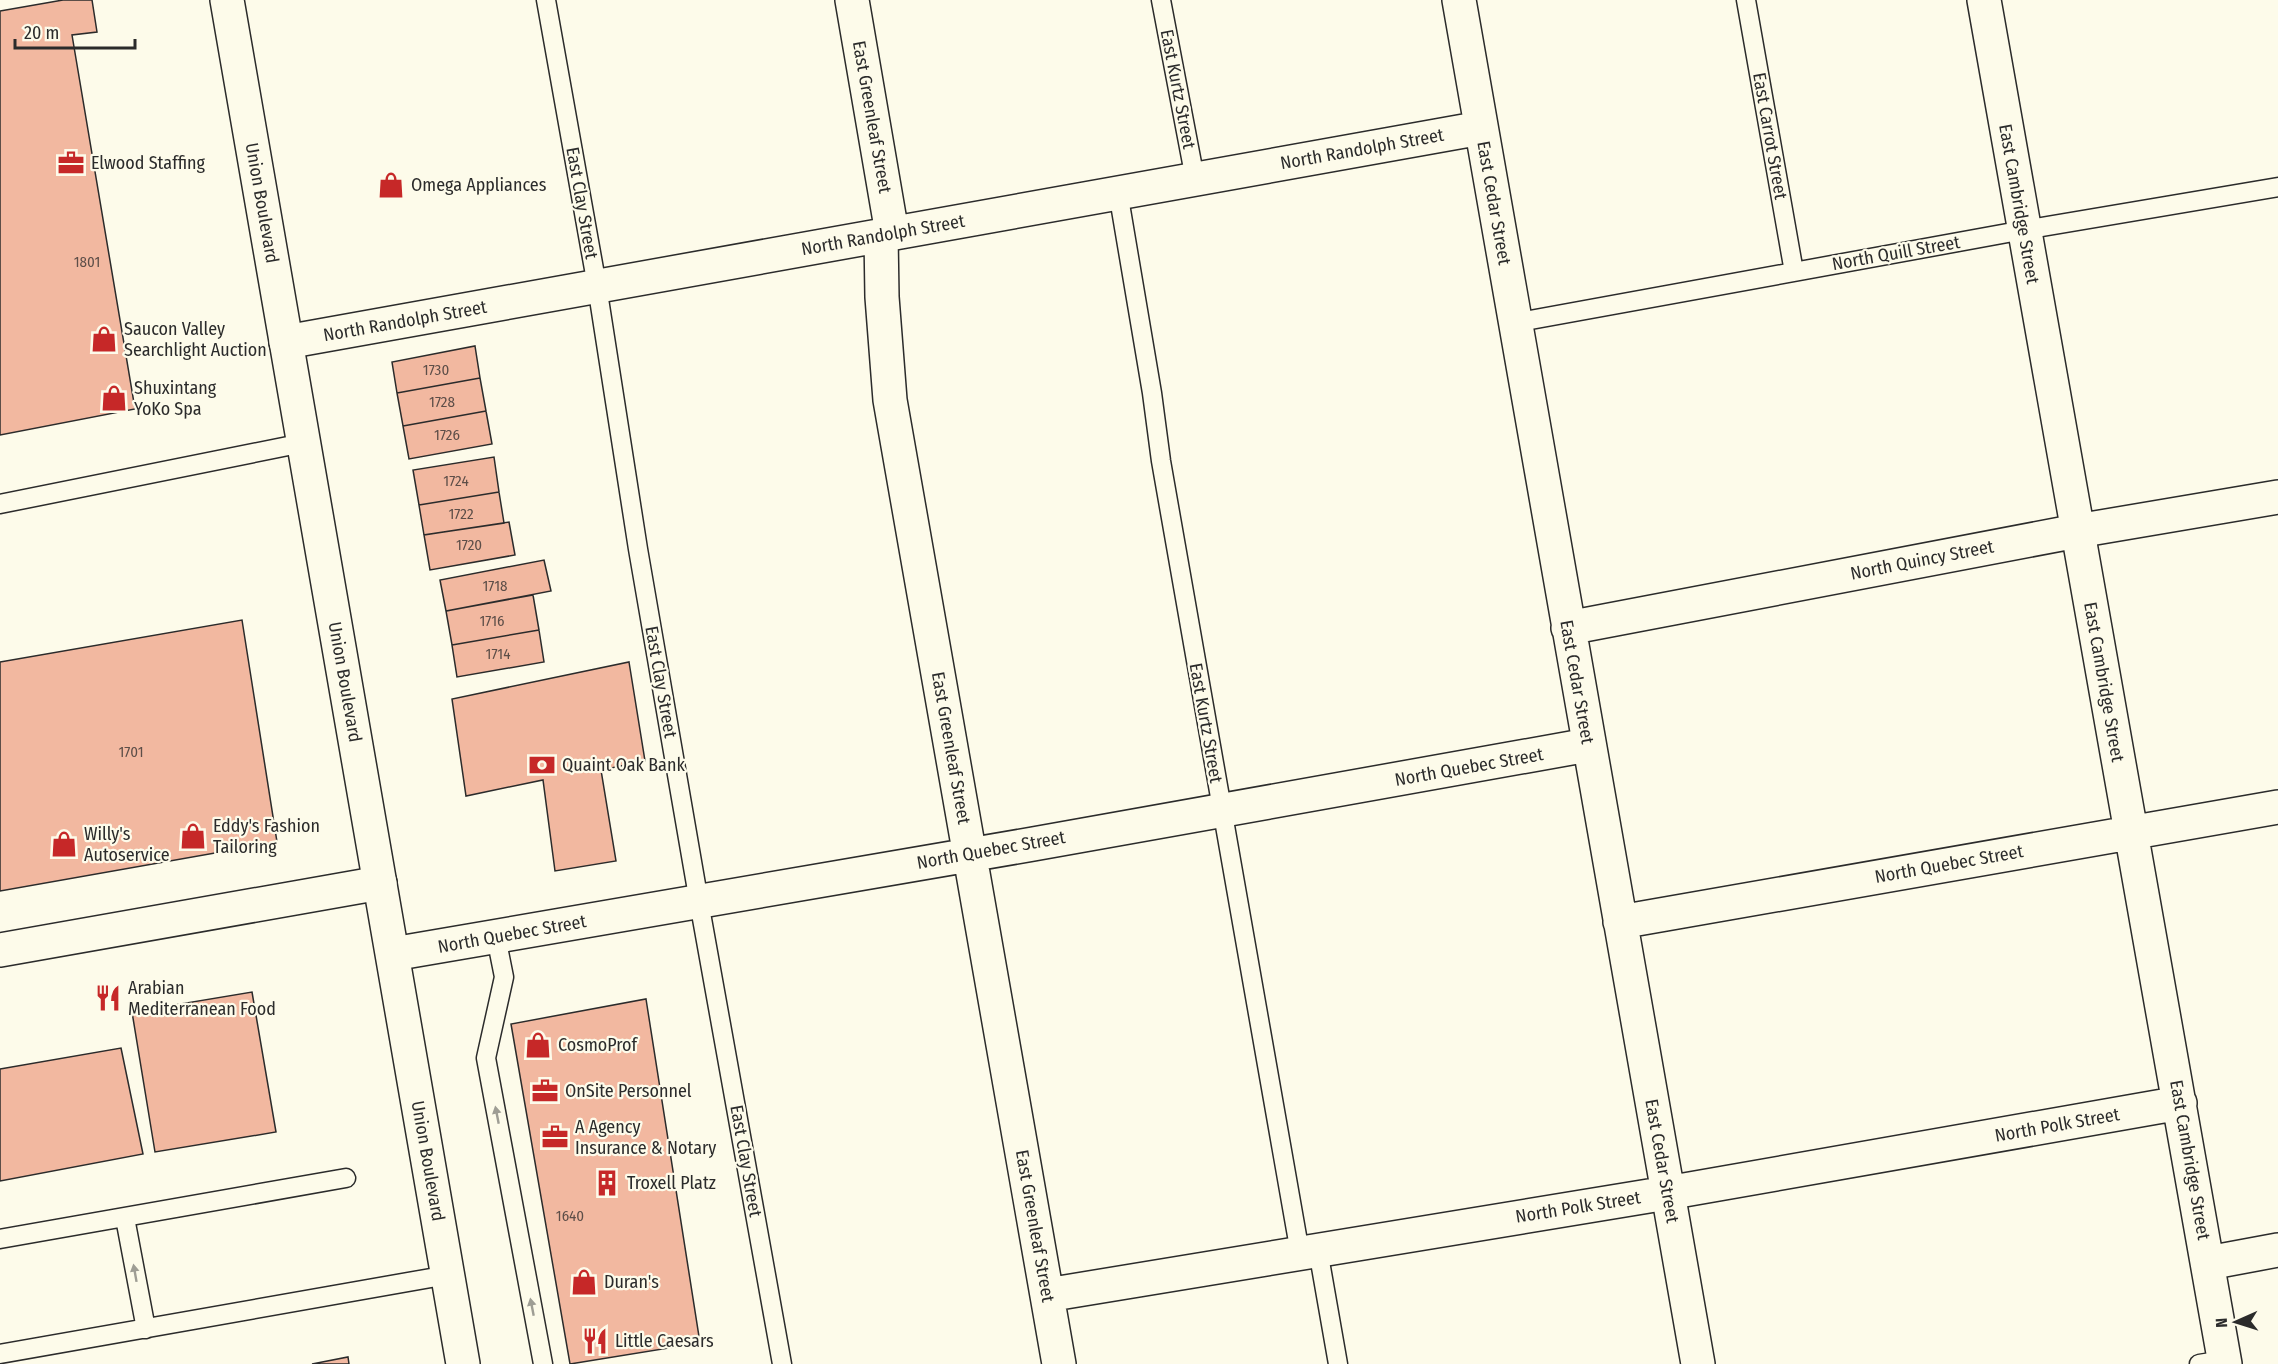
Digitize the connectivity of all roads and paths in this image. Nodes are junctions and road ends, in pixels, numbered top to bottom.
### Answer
1 (227, 0) edge
2 (546, 0) edge
3 (852, 0) edge
4 (1161, 0) edge
5 (1459, 0) edge
6 (1746, 0) edge
7 (1984, 0) edge
8 (1481, 128) junction
9 (1195, 179) junction
10 (2278, 187) edge
11 (1118, 192) junction
12 (2024, 230) junction
13 (886, 234) junction
14 (1794, 272) junction
15 (597, 286) junction
16 (1514, 323) junction
17 (286, 342) junction
18 (303, 442) junction
19 (2278, 497) edge
20 (0, 504) edge
21 (2077, 531) junction
22 (1568, 628) junction
23 (1588, 745) junction
24 (2278, 807) edge
25 (1221, 812) junction
26 (2131, 832) junction
27 (969, 854) junction
28 (380, 883) junction
29 (699, 902) junction
30 (1620, 922) junction
31 (496, 937) junction
32 (0, 950) edge
33 (393, 954) junction
34 (2180, 1103) junction
35 (346, 1178) dead end
36 (1667, 1193) junction
37 (125, 1218) junction
38 (0, 1239) edge
39 (2278, 1250) edge
40 (1309, 1252) junction
41 (2208, 1263) junction
42 (448, 1275) junction
43 (1047, 1295) junction
44 (146, 1329) junction
45 (0, 1354) edge
46 (2216, 1362) edge
47 (463, 1364) edge
48 (543, 1364) edge
49 (782, 1364) edge
50 (1059, 1364) edge
51 (1338, 1364) edge
52 (1698, 1364) edge

1 - 17 street, Union Boulevard
2 - 15 lane, East Clay Street
3 - 13 street, East Greenleaf Street
4 - 9 lane, East Kurtz Street
5 - 8 street, East Cedar Street
6 - 14 lane, East Carrot Street
7 - 12 street, East Cambridge Street
8 - 9 street, North Randolph Street
8 - 16 street, East Cedar Street
9 - 11 street, North Randolph Street
10 - 12 lane, North Quill Street
11 - 13 street, North Randolph Street
11 - 25 lane, East Kurtz Street
12 - 14 lane, North Quill Street
12 - 21 street, East Cambridge Street
13 - 15 street, North Randolph Street
13 - 27 street, East Greenleaf Street
14 - 16 lane, North Quill Street
15 - 17 street, North Randolph Street
15 - 29 lane, East Clay Street
16 - 22 street, East Cedar Street
17 - 18 street, Union Boulevard
18 - 20 lane
18 - 28 street, Union Boulevard
19 - 21 street, North Quincy Street
21 - 22 street, North Quincy Street
21 - 26 street, East Cambridge Street
22 - 23 street, East Cedar Street
23 - 25 street, North Quebec Street
23 - 30 street, East Cedar Street
24 - 26 street, North Quebec Street
25 - 27 street, North Quebec Street
25 - 40 lane, East Kurtz Street
26 - 30 street, North Quebec Street
26 - 34 street, East Cambridge Street
27 - 29 street, North Quebec Street
27 - 43 street, East Greenleaf Street
28 - 32 street
28 - 33 street, Union Boulevard
29 - 31 street, North Quebec Street
29 - 49 lane, East Clay Street
30 - 36 street, East Cedar Street
31 - 33 street, North Quebec Street
48 -> 31 lane
33 - 42 street, Union Boulevard
34 - 36 street, North Polk Street
34 - 41 street, East Cambridge Street
35 - 37 lane
36 - 40 street, North Polk Street
36 - 52 street, East Cedar Street
37 - 38 lane
44 -> 37 lane
39 - 41 street
40 - 43 street, North Polk Street
40 - 51 lane, East Kurtz Street
41 - 46 street, East Cambridge Street
42 - 44 lane
42 - 47 street, Union Boulevard
43 - 50 street, East Greenleaf Street
44 - 45 lane

